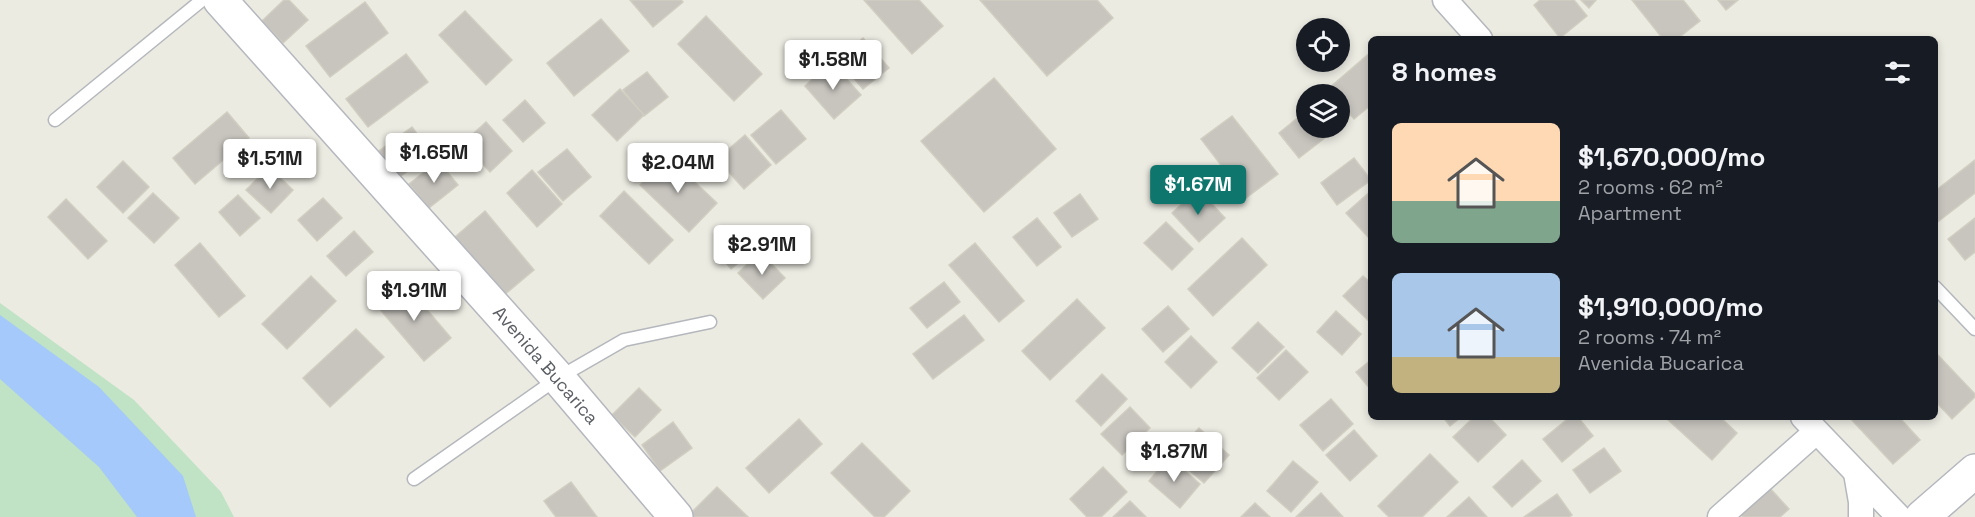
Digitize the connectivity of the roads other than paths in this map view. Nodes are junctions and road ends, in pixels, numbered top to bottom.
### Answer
1 (202, 0) edge
2 (220, 0) edge
3 (1445, 0) edge
4 (1477, 36) edge
5 (55, 120) dead end
6 (1938, 290) edge
7 (710, 322) dead end
8 (1975, 329) edge
9 (558, 378) junction
10 (1810, 425) edge
11 (1975, 471) edge
12 (1856, 473) junction
13 (414, 479) dead end
14 (676, 517) edge
15 (1720, 517) edge
16 (1861, 517) edge
17 (1899, 517) edge
18 (1922, 517) edge

1 - 5 lane
2 - 9 main road, Avenida Bucarica
3 - 4 street
6 - 8 lane
7 - 9 lane
9 - 13 lane
9 - 14 main road, Avenida Bucarica
10 - 12 street
10 - 15 street
11 - 18 main road
12 - 16 street
12 - 17 street

